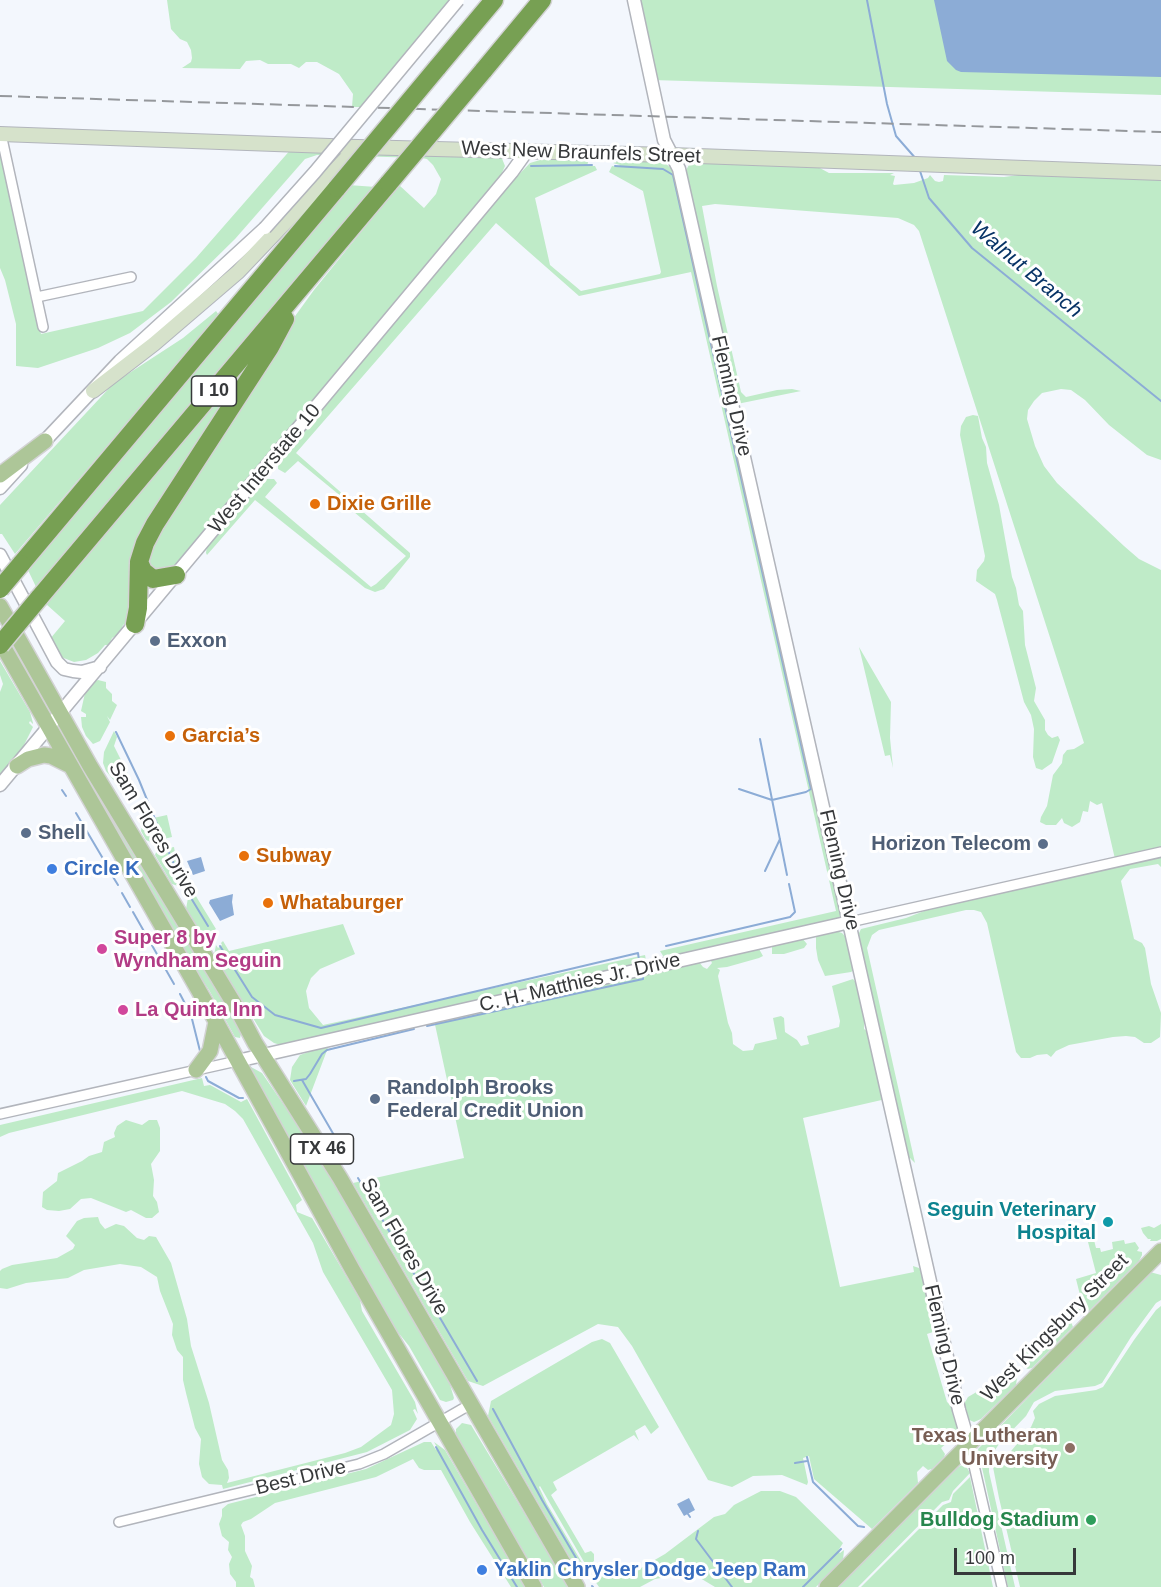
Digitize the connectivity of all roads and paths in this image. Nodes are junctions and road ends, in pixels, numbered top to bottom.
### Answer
1 (458, 0) edge
2 (494, 0) edge
3 (542, 0) edge
4 (633, 0) edge
5 (1, 134) edge
6 (357, 147) junction
7 (527, 151) junction
8 (672, 155) junction
9 (1161, 172) edge
10 (131, 277) dead end
11 (302, 286) junction
12 (36, 297) junction
13 (43, 327) dead end
14 (93, 391) junction
15 (45, 441) junction
16 (0, 475) edge
17 (0, 488) edge
18 (0, 555) edge
19 (139, 562) junction
20 (176, 575) junction
21 (0, 589) edge
22 (0, 606) edge
23 (135, 624) junction
24 (0, 643) edge
25 (100, 667) junction
26 (61, 714) junction
27 (50, 728) junction
28 (70, 765) junction
29 (17, 766) junction
30 (0, 785) edge
31 (1161, 852) edge
32 (850, 922) junction
33 (216, 1022) junction
34 (262, 1055) junction
35 (237, 1061) junction
36 (196, 1070) junction
37 (0, 1114) edge
38 (1159, 1256) edge
39 (471, 1404) junction
40 (441, 1423) junction
41 (969, 1444) junction
42 (119, 1522) dead end
43 (534, 1587) edge
44 (577, 1587) edge
45 (827, 1587) edge
46 (1002, 1587) edge

1 - 14 street, bridge
2 - 21 highway, I 10, bridge
3 - 11 highway, I 10, bridge
4 - 8 street, Fleming Drive
5 - 6 main road, West New Braunfels Street
5 - 12 street
6 - 7 main road, West New Braunfels Street
6 - 14 main road
7 - 8 main road, West New Braunfels Street
7 - 20 street, West Interstate 10
8 - 9 main road, West New Braunfels Street
8 - 32 street, Fleming Drive
10 - 12 street
11 - 19 highway
11 - 24 highway, I 10, bridge
12 - 13 street
14 - 15 street
15 - 16 main road
15 - 17 street
18 - 25 street
19 - 20 highway
19 - 23 highway
20 - 23 street, West Interstate 10
22 - 26 main road, TX 46
23 - 25 street, West Interstate 10
24 - 27 main road, TX 46
25 - 26 street, West Interstate 10
26 - 27 street, West Interstate 10
26 - 34 main road, Sam Flores Drive / TX 46
27 - 28 main road, Sam Flores Drive / TX 46
27 - 29 street, West Interstate 10
28 - 29 main road
28 - 33 main road, Sam Flores Drive / TX 46
29 - 30 street, West Interstate 10
31 - 32 street, C. H. Matthies Jr. Drive
32 - 34 street, C. H. Matthies Jr. Drive
32 - 41 street, Fleming Drive
33 - 35 main road, Sam Flores Drive / TX 46
33 - 36 main road
34 - 35 street, C. H. Matthies Jr. Drive
34 - 39 main road, Sam Flores Drive / TX 46
35 - 36 street, C. H. Matthies Jr. Drive
35 - 40 main road, Sam Flores Drive / TX 46
36 - 37 street, C. H. Matthies Jr. Drive
38 - 41 main road, West Kingsbury Street
39 - 40 street, Best Drive
39 - 44 main road, Sam Flores Drive / TX 46
40 - 42 street, Best Drive
40 - 43 main road, Sam Flores Drive / TX 46
41 - 45 main road, West Kingsbury Street
41 - 46 street, Fleming Drive

